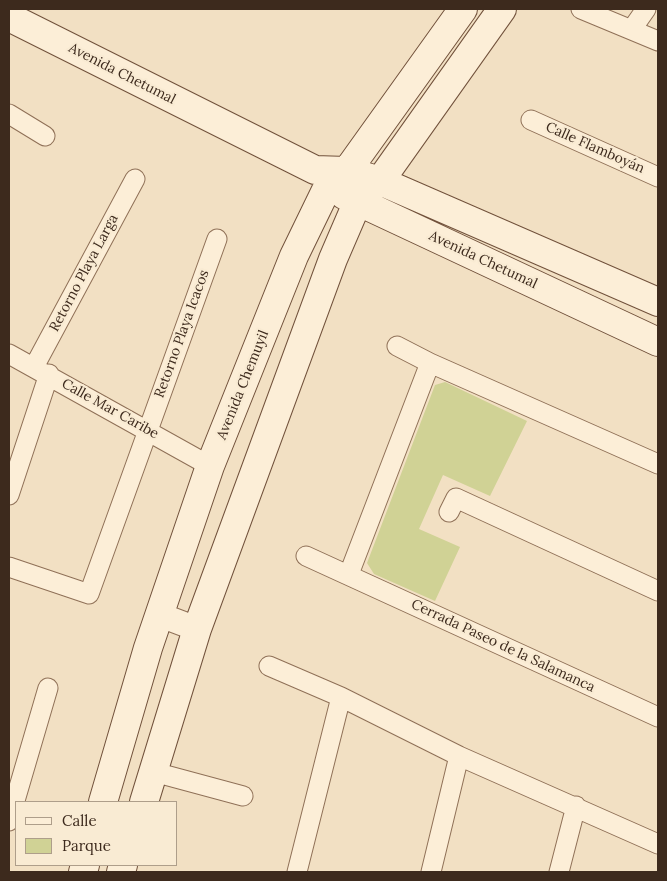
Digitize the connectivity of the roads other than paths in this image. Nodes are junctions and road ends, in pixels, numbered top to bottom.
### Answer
1 (463, 9) edge
2 (502, 9) edge
3 (581, 9) edge
4 (646, 9) edge
5 (9, 18) edge
6 (632, 29) junction
7 (658, 41) edge
8 (9, 114) edge
9 (531, 120) dead end
10 (45, 136) dead end
11 (330, 177) junction
12 (658, 177) edge
13 (134, 179) dead end
14 (380, 181) junction
15 (358, 201) junction
16 (217, 239) dead end
17 (658, 302) edge
18 (658, 342) edge
19 (398, 346) dead end
20 (9, 354) edge
21 (430, 363) junction
22 (41, 370) junction
23 (148, 429) junction
24 (658, 464) edge
25 (210, 466) junction
26 (9, 495) edge
27 (449, 512) dead end
28 (306, 556) dead end
29 (9, 567) edge
30 (348, 574) junction
31 (658, 591) edge
32 (160, 616) junction
33 (197, 629) junction
34 (269, 666) dead end
35 (48, 688) dead end
36 (341, 697) junction
37 (658, 717) edge
38 (458, 756) junction
39 (154, 772) junction
40 (243, 796) dead end
41 (104, 801) edge
42 (144, 801) edge
43 (576, 806) junction
44 (9, 821) edge
45 (658, 844) edge
46 (297, 872) edge
47 (431, 872) edge
48 (560, 872) edge

1 - 11 main road, Avenida Chemuyil
2 - 14 main road
3 - 6 street
4 - 6 street
5 - 11 main road, Avenida Chetumal
6 - 7 street
8 - 10 street
9 - 12 street, Calle Flamboyán
11 - 14 main road, Avenida Chetumal
11 - 15 main road, Avenida Chetumal
11 - 25 main road, Avenida Chemuyil
13 - 22 street, Retorno Playa Larga
14 - 15 main road
14 - 17 main road, Avenida Chetumal
15 - 18 main road, Avenida Chetumal
15 - 33 main road
16 - 23 street, Retorno Playa Icacos
19 - 21 street
20 - 22 street, Calle Mar Caribe
21 - 24 street
21 - 30 street
22 - 23 street, Calle Mar Caribe
22 - 26 street, Retorno Playa Larga
23 - 25 street, Calle Mar Caribe
23 - 29 street, Retorno Playa Icacos
25 - 32 main road, Avenida Chemuyil
27 - 31 street
28 - 30 street, Cerrada Paseo de la Salamanca
30 - 37 street, Cerrada Paseo de la Salamanca
32 - 33 street
32 - 41 main road, Avenida Chemuyil
33 - 39 main road
34 - 36 street
35 - 44 street
36 - 38 street
36 - 46 street
38 - 43 street
38 - 47 street
39 - 40 street
39 - 42 main road
43 - 45 street
43 - 48 street

